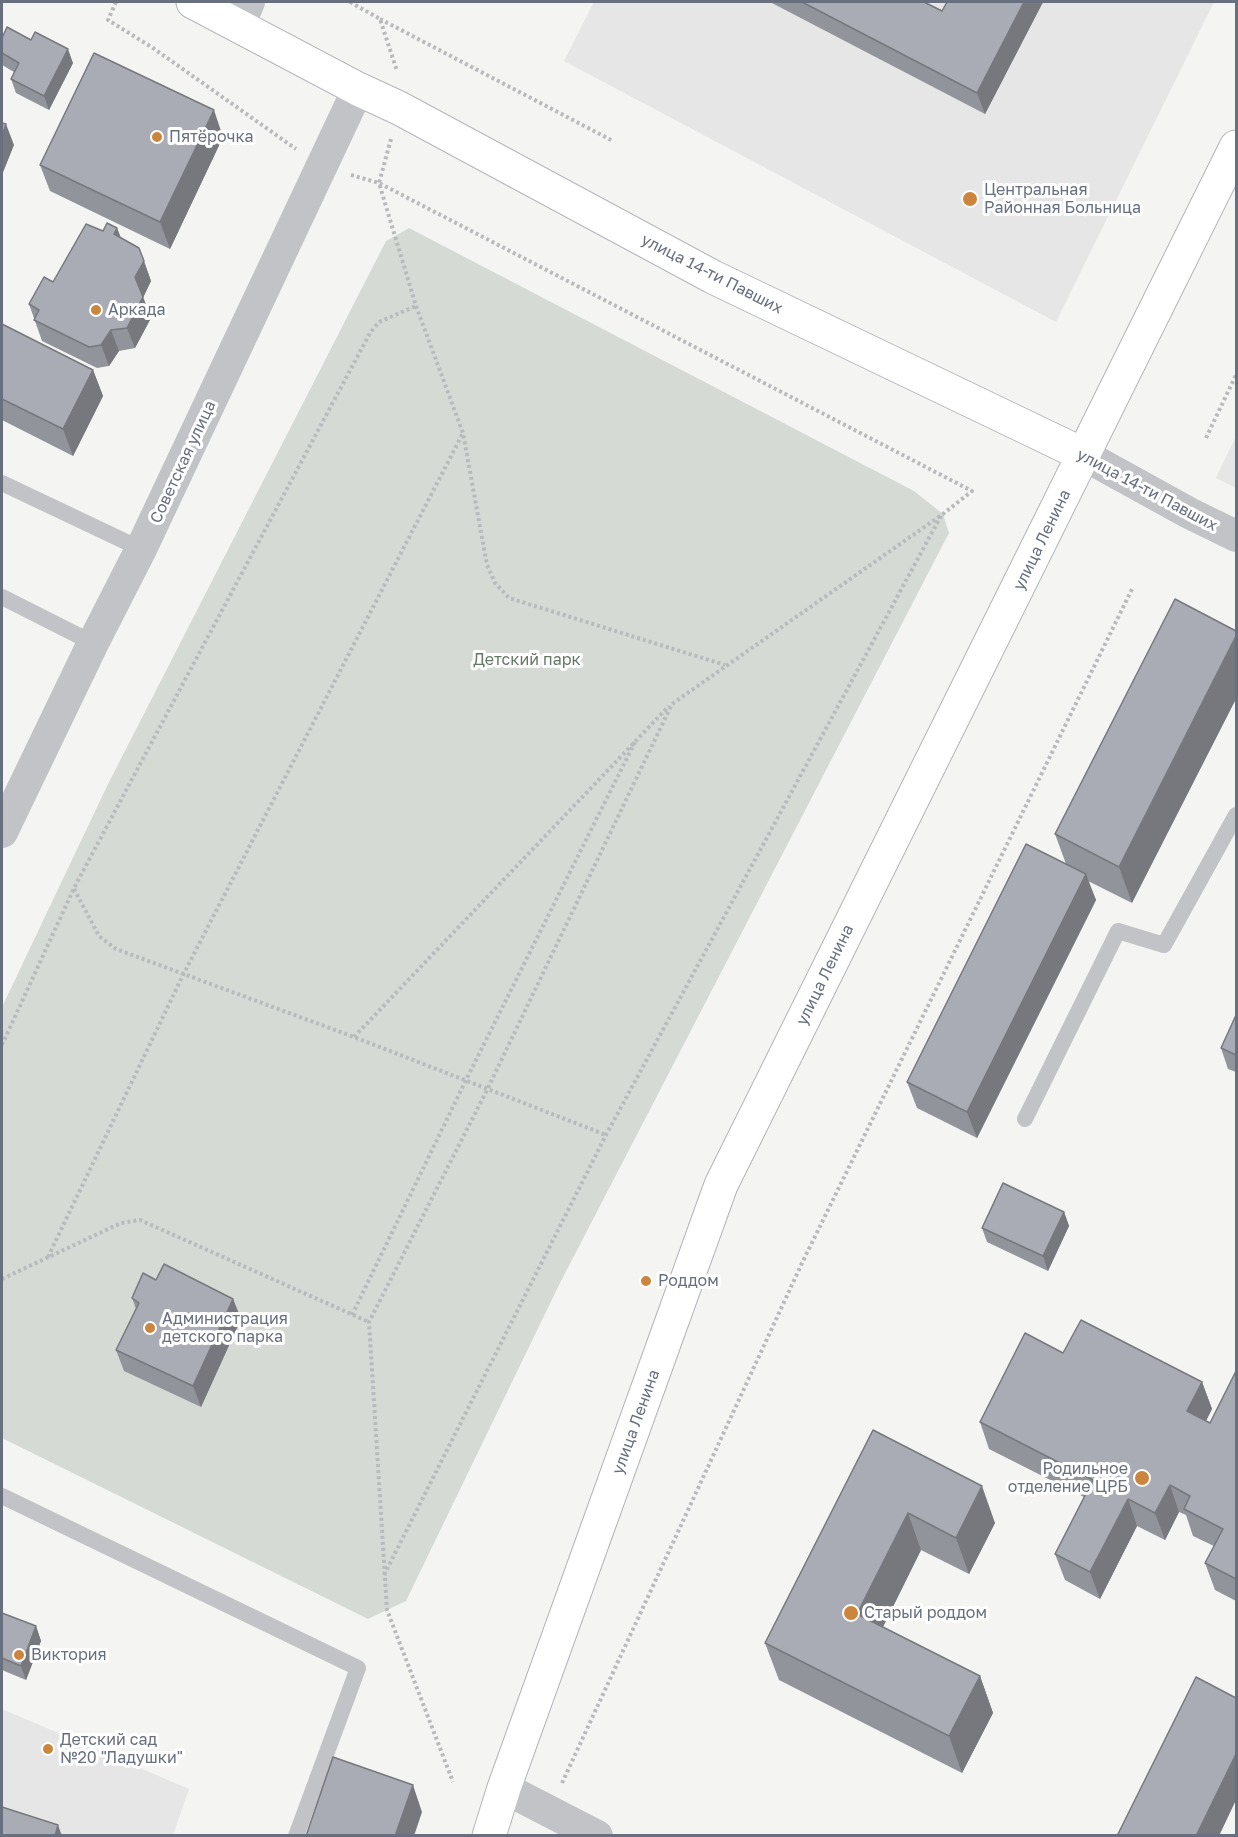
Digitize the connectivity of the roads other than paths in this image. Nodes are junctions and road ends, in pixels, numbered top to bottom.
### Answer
1 (193, 2) edge
2 (244, 13) edge
3 (358, 89) junction
4 (1236, 147) edge
5 (1084, 455) junction
6 (2, 483) edge
7 (1236, 536) edge
8 (141, 549) junction
9 (2, 597) edge
10 (93, 643) junction
11 (1236, 815) edge
12 (4, 819) edge
13 (1025, 1119) dead end
14 (2, 1496) edge
15 (504, 1788) junction
16 (296, 1836) edge
17 (489, 1836) edge
18 (597, 1836) edge

1 - 2 main road, улица 14-ти Павших
2 - 3 main road, улица 14-ти Павших
3 - 5 main road, улица 14-ти Павших
3 - 8 street, Советская улица
4 - 5 main road, улица Ленина
5 - 7 street, улица 14-ти Павших
5 - 15 main road, улица Ленина
6 - 8 lane
8 - 10 street, Советская улица
9 - 10 lane
10 - 12 street, Советская улица
11 - 13 lane
14 - 16 lane
15 - 17 main road, улица Ленина
15 - 18 street

